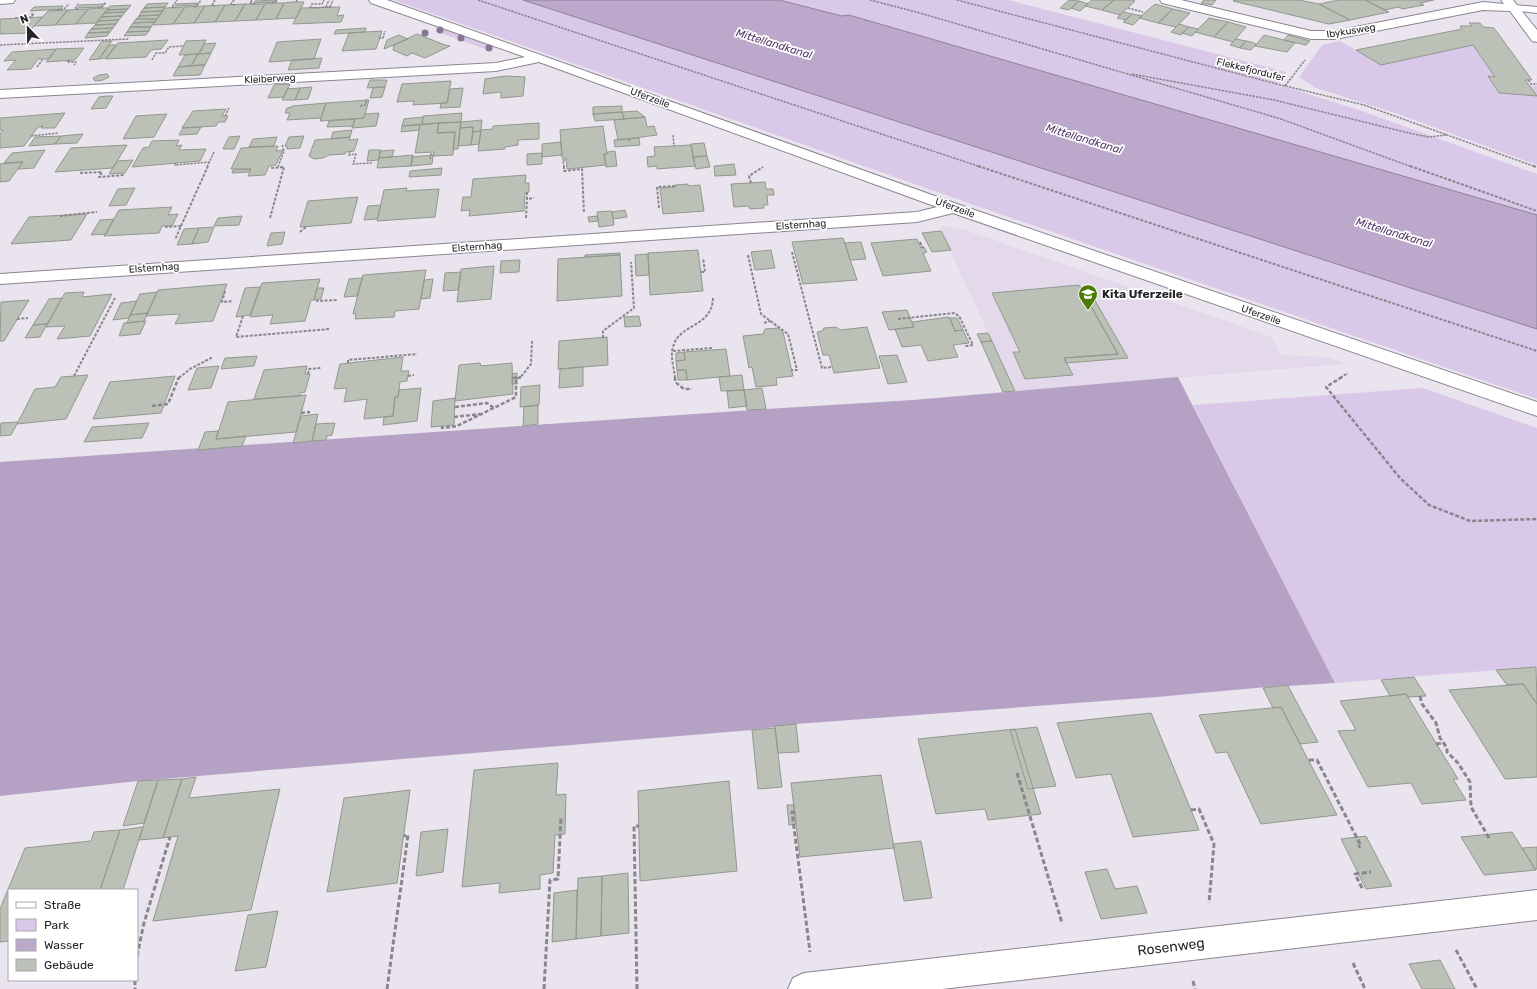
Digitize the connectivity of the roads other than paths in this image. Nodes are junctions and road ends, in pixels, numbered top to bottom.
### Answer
1 (0, 0) edge
2 (9, 0) edge
3 (375, 0) edge
4 (1166, 0) edge
5 (1511, 4) edge
6 (1537, 10) edge
7 (1537, 38) edge
8 (540, 58) junction
9 (0, 94) edge
10 (954, 208) junction
11 (0, 279) edge
12 (1537, 409) edge
13 (1537, 905) edge
14 (804, 989) edge

1 - 2 street
3 - 8 street, Uferzeile
4 - 5 street, Ibykusweg
5 - 6 lane
5 - 7 street
8 - 9 street, Kleiberweg
8 - 10 street, Uferzeile
10 - 11 street, Elsternhag
10 - 12 street, Uferzeile
13 - 14 street, Rosenweg

